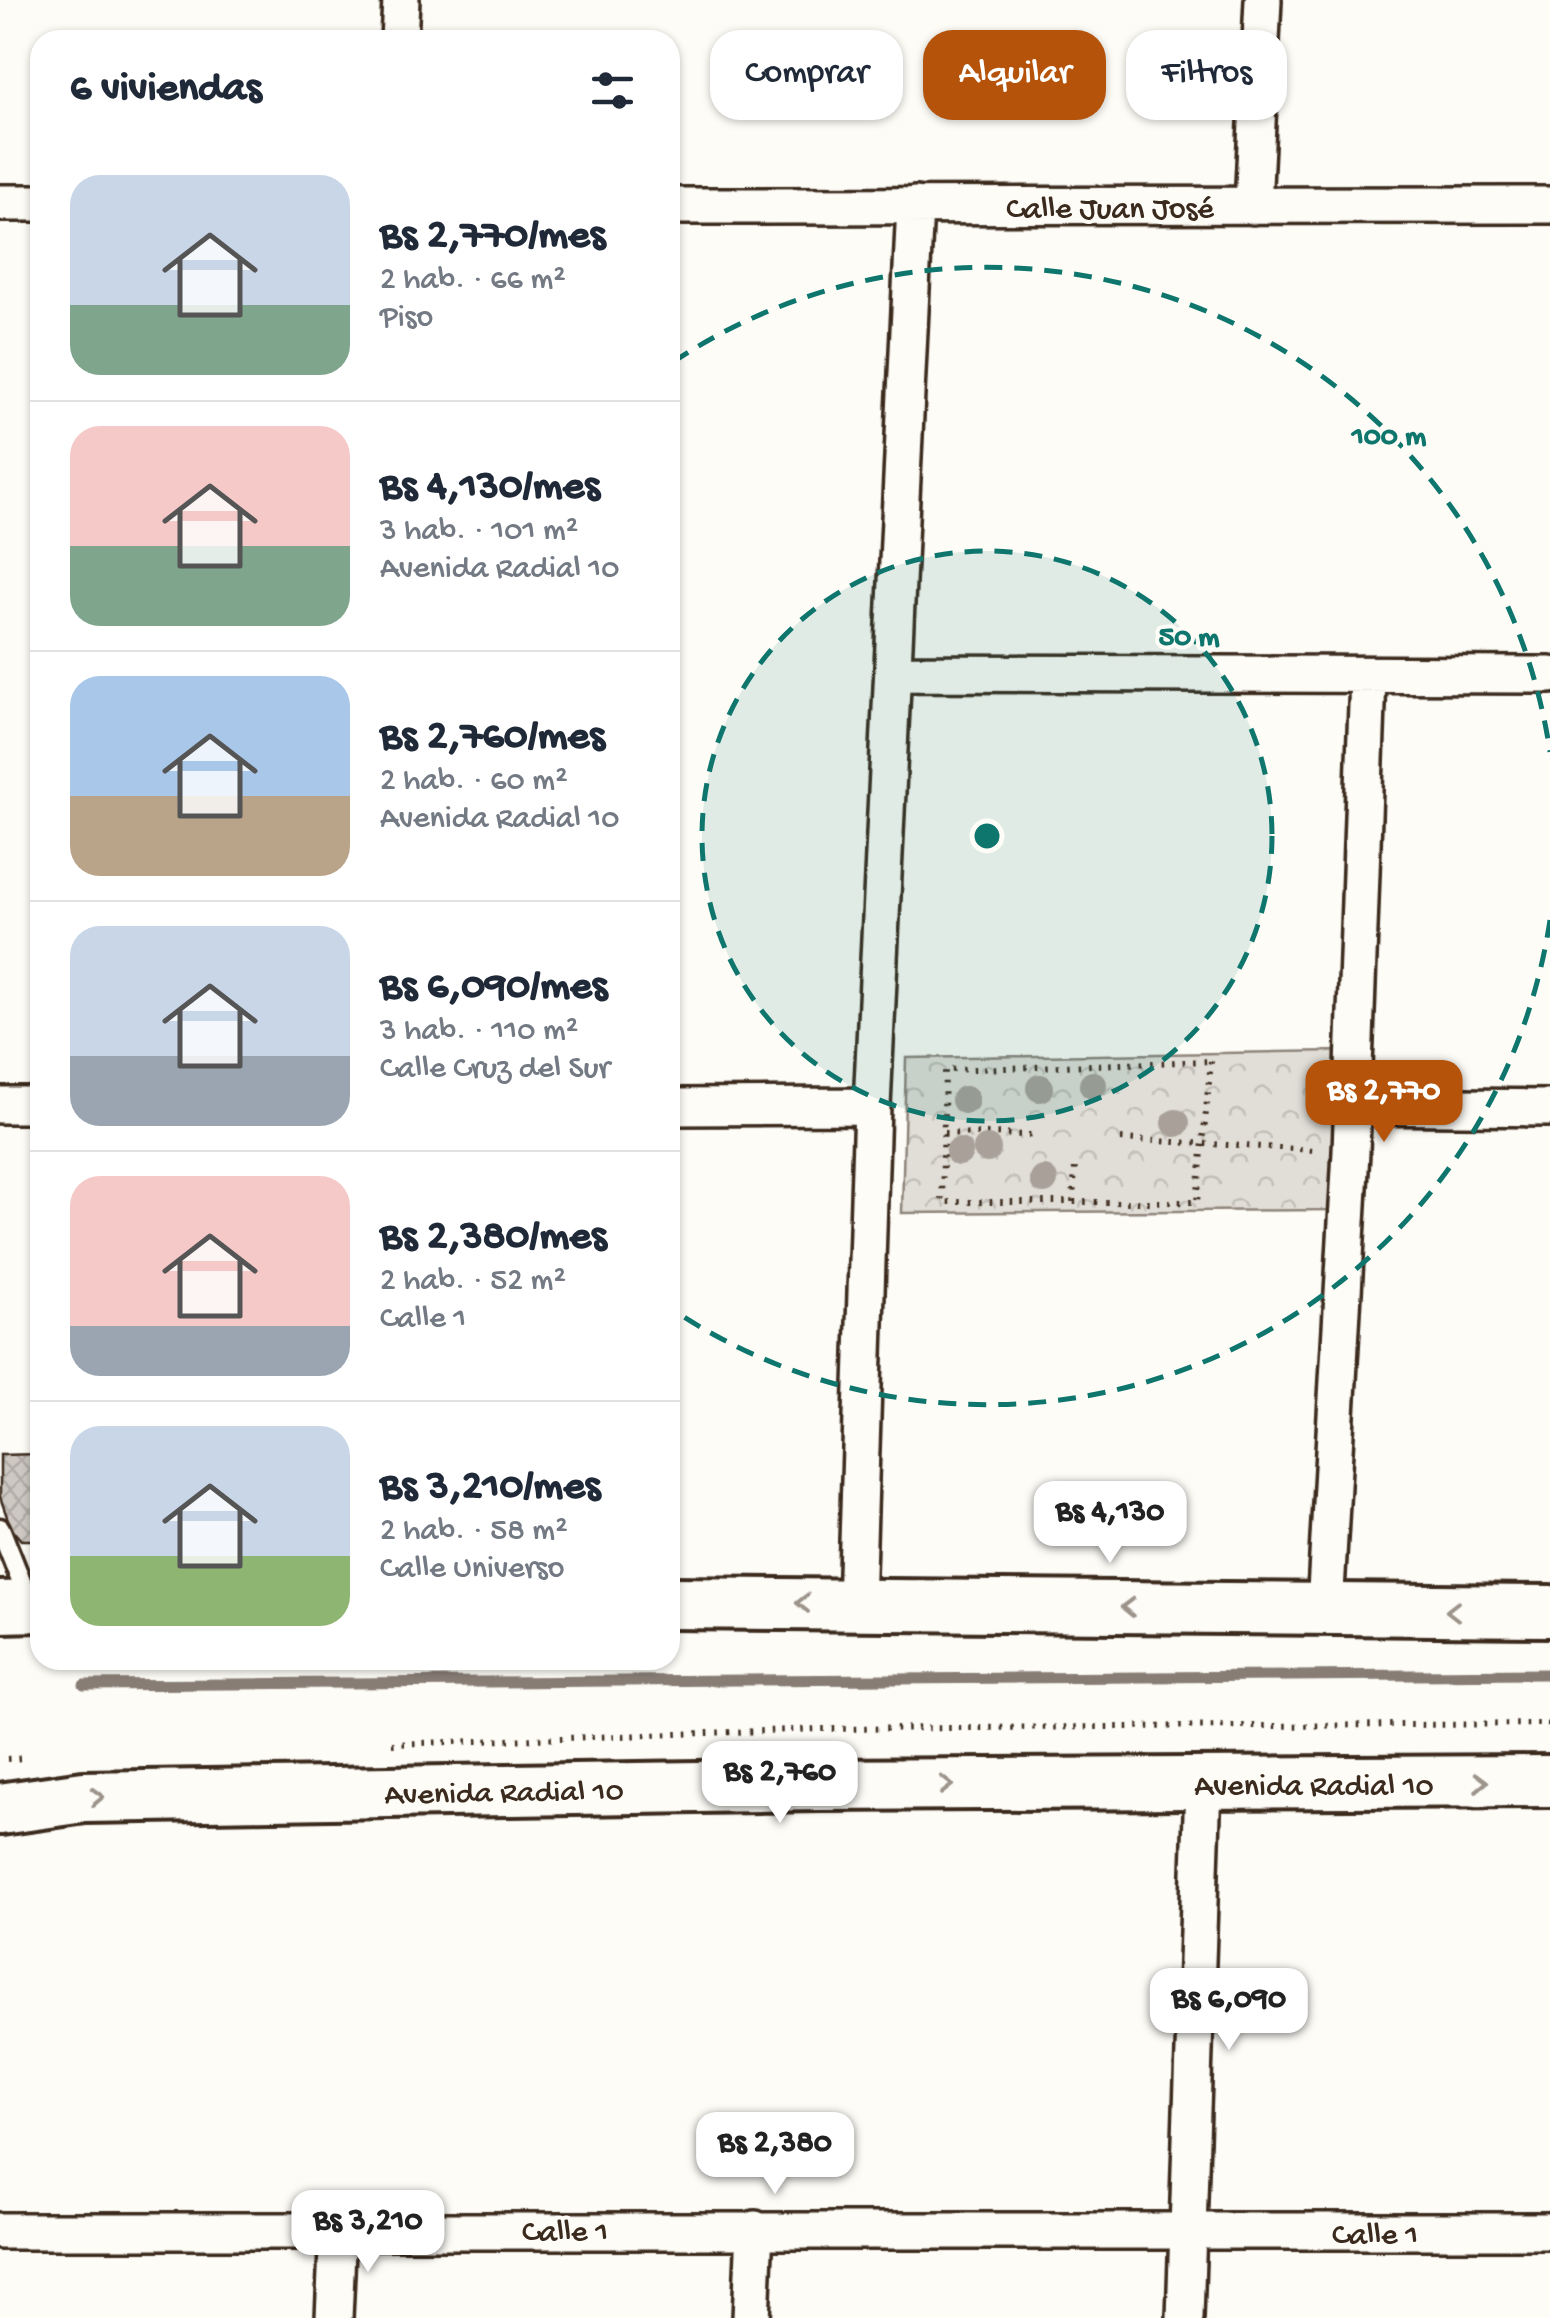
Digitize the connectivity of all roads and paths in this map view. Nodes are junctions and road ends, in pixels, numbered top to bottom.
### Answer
1 (401, 0) edge
2 (1264, 0) edge
3 (399, 30) edge
4 (30, 203) edge
5 (0, 204) edge
6 (1550, 204) edge
7 (680, 206) edge
8 (915, 206) junction
9 (1253, 206) junction
10 (896, 673) junction
11 (1550, 675) edge
12 (1368, 677) junction
13 (0, 1105) edge
14 (30, 1105) edge
15 (872, 1106) junction
16 (1352, 1106) junction
17 (680, 1107) edge
18 (1550, 1108) edge
19 (944, 1134) junction
20 (1032, 1136) dead end
21 (1121, 1139) dead end
22 (1203, 1144) junction
23 (1352, 1152) junction
24 (1076, 1166) dead end
25 (1073, 1202) junction
26 (0, 1528) edge
27 (680, 1603) edge
28 (856, 1604) junction
29 (24, 1607) edge
30 (1325, 1609) junction
31 (1550, 1611) edge
32 (1550, 1724) edge
33 (382, 1745) dead end
34 (43, 1757) dead end
35 (6, 1759) dead end
36 (1550, 1781) edge
37 (1203, 1784) junction
38 (0, 1809) edge
39 (338, 2228) junction
40 (756, 2230) junction
41 (0, 2231) edge
42 (1550, 2231) edge
43 (1191, 2233) junction
44 (334, 2318) edge
45 (751, 2318) edge
46 (1185, 2318) edge

1 - 3 street
2 - 9 street
4 - 5 street
6 - 9 street, Calle Juan José
7 - 8 street, Calle Juan José
8 - 9 street, Calle Juan José
8 - 10 street
10 - 12 street
10 - 15 street
11 - 12 street
12 - 16 street
13 - 14 street
15 - 17 street
15 - 28 street
16 - 18 street
16 - 23 street
19 - 20 path
19 - 22 path
19 - 25 path
21 - 22 path
22 - 23 path
22 - 25 path
23 - 30 street
24 - 25 path
26 - 29 lane
28 -> 27 main road
30 -> 28 main road
31 -> 30 main road
32 - 33 path
34 - 35 path
37 -> 36 main road, Avenida Radial 10
38 -> 37 main road, Avenida Radial 10
37 - 43 street
39 - 40 street, Calle 1
39 - 41 street, Calle 1
39 - 44 street
40 - 43 street, Calle 1
40 - 45 street
42 - 43 street, Calle 1
43 - 46 street

